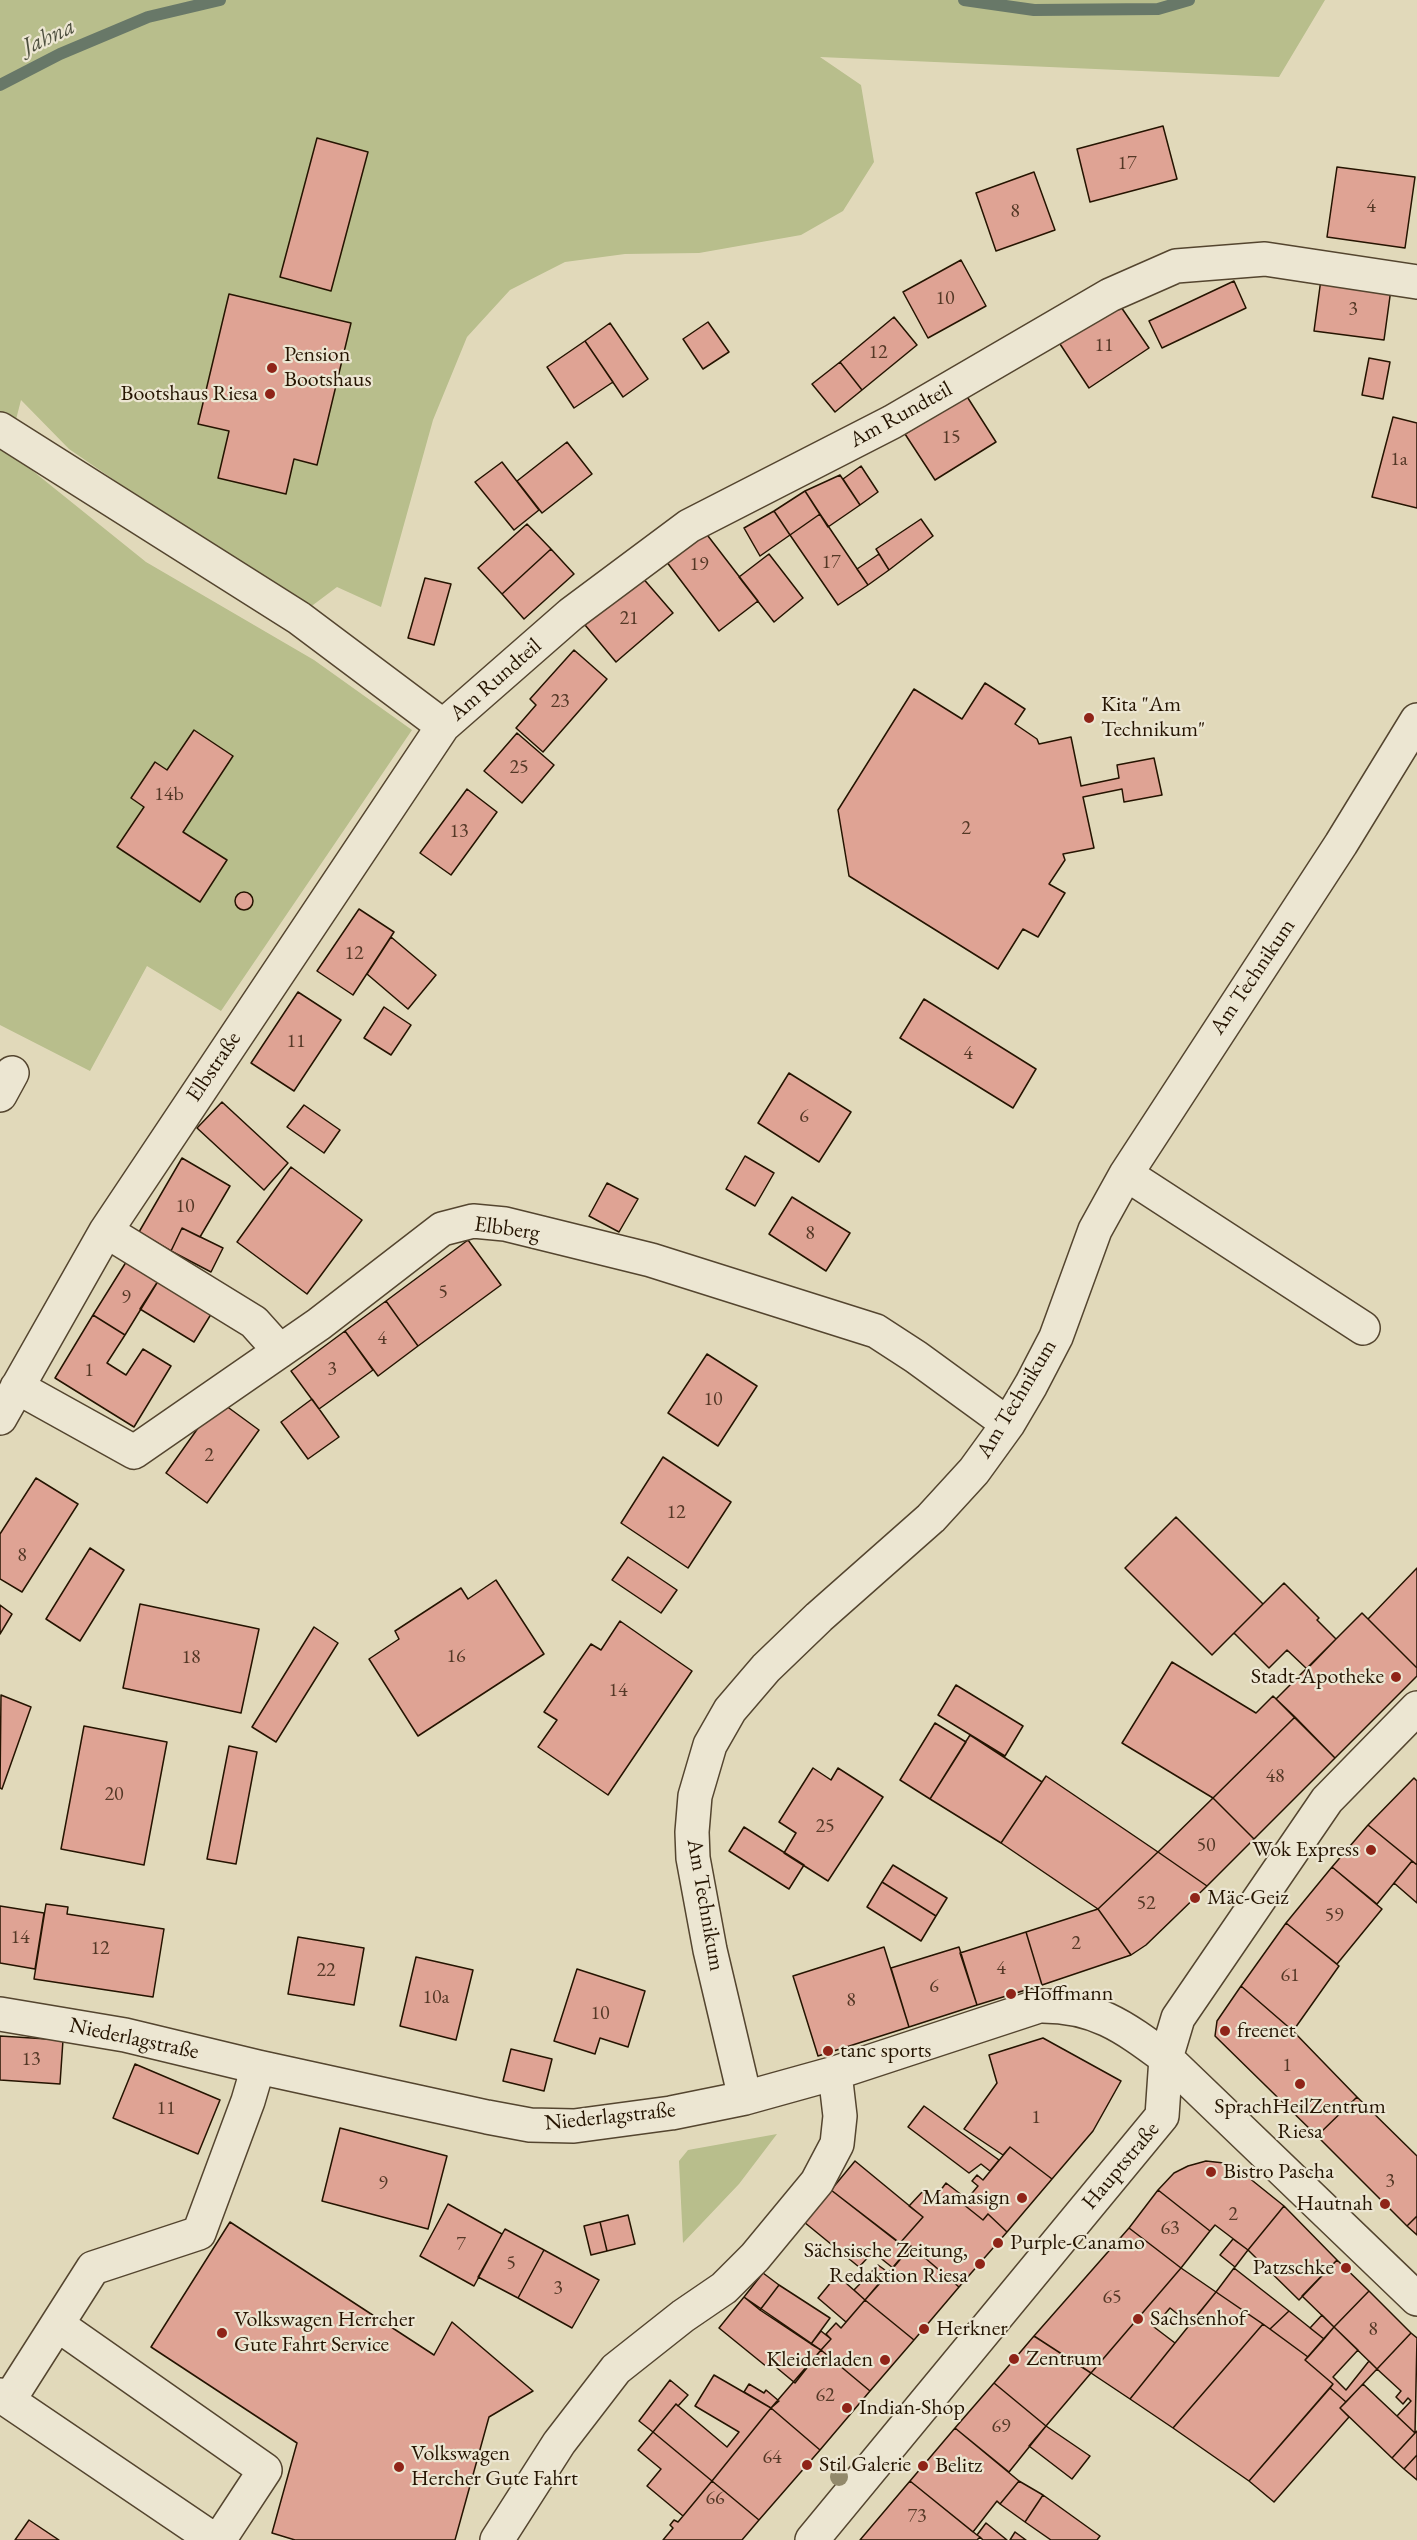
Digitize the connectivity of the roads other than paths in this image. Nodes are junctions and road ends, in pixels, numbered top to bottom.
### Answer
1 (1417, 282) edge
2 (0, 429) edge
3 (1417, 720) edge
4 (443, 726) junction
5 (1125, 1174) junction
6 (106, 1231) junction
7 (1363, 1328) dead end
8 (280, 1351) junction
9 (17, 1387) junction
10 (0, 1418) edge
11 (1008, 1424) junction
12 (1417, 1708) edge
13 (0, 2014) edge
14 (1166, 2058) junction
15 (258, 2067) junction
16 (835, 2073) junction
17 (745, 2098) junction
18 (1417, 2299) edge
19 (58, 2325) junction
20 (4, 2398) edge
21 (214, 2540) edge
22 (219, 2540) edge
23 (497, 2540) edge
24 (812, 2540) edge

1 - 4 street, Am Rundteil
2 - 4 street
3 - 5 street, Am Technikum
4 - 6 street, Elbstraße
5 - 7 street
5 - 11 street, Am Technikum
6 - 8 street
6 - 9 street, Elbstraße
8 - 9 street, Elbberg
8 - 11 street, Elbberg
9 - 10 street, Elbstraße
11 - 17 street, Am Technikum
12 - 14 street, Hauptstraße
13 - 15 street, Niederlagstraße
14 - 16 street, Niederlagstraße
14 - 18 street, Niederlagstraße
14 - 24 street, Hauptstraße
15 - 17 street, Niederlagstraße
15 - 19 street
16 - 17 street, Niederlagstraße
16 - 23 street
19 - 20 street
19 - 22 street
20 - 21 street

